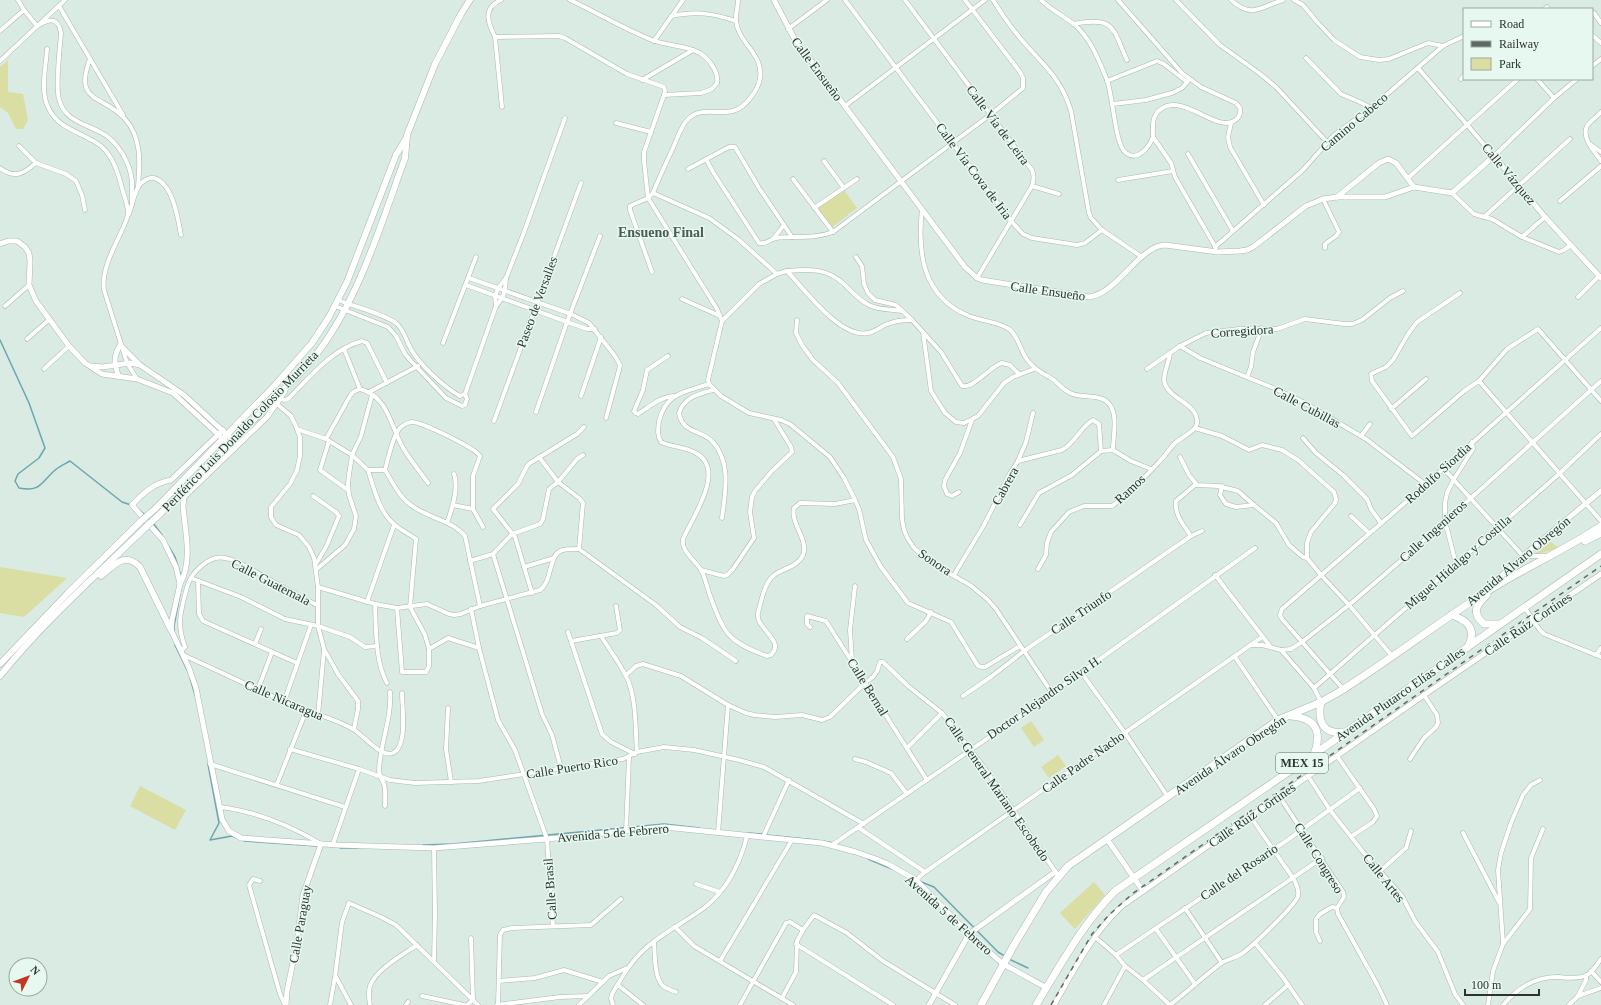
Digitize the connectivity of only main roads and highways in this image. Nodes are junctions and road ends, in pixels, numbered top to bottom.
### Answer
1 (470, 0) edge
2 (406, 138) junction
3 (1601, 526) edge
4 (1599, 534) edge
5 (1577, 542) junction
6 (1601, 554) edge
7 (1527, 568) junction
8 (78, 594) junction
9 (1451, 615) junction
10 (1502, 624) junction
11 (171, 630) road end
12 (1468, 647) junction
13 (0, 664) edge
14 (0, 676) edge
15 (1322, 702) junction
16 (1288, 716) junction
17 (1320, 727) junction
18 (1345, 732) junction
19 (1314, 755) junction
20 (981, 1005) edge
21 (1036, 1005) edge

1 - 2 main road, Periférico Luis Donaldo Colosio Murrieta
2 - 8 main road, Periférico Luis Donaldo Colosio Murrieta, bridge
2 - 13 main road, Periférico Luis Donaldo Colosio Murrieta, bridge
3 - 5 highway
4 - 5 highway
5 - 7 highway
6 - 10 highway, Avenida Plutarco Elías Calles / MEX 15
7 - 9 highway, Avenida Álvaro Obregón
7 - 10 highway
8 - 11 main road
8 - 14 main road, Periférico Luis Donaldo Colosio Murrieta
9 - 12 highway
9 - 15 highway, Avenida Álvaro Obregón
10 - 12 highway, Avenida Plutarco Elías Calles / MEX 15
12 - 18 highway, Avenida Plutarco Elías Calles / MEX 15
15 - 16 highway, Avenida Álvaro Obregón
15 - 17 highway
16 - 17 highway
16 - 20 highway, Avenida Álvaro Obregón
17 - 18 highway
17 - 19 highway
18 - 19 highway, Avenida Plutarco Elías Calles / MEX 15
19 - 21 highway, Avenida Plutarco Elías Calles / MEX 15

